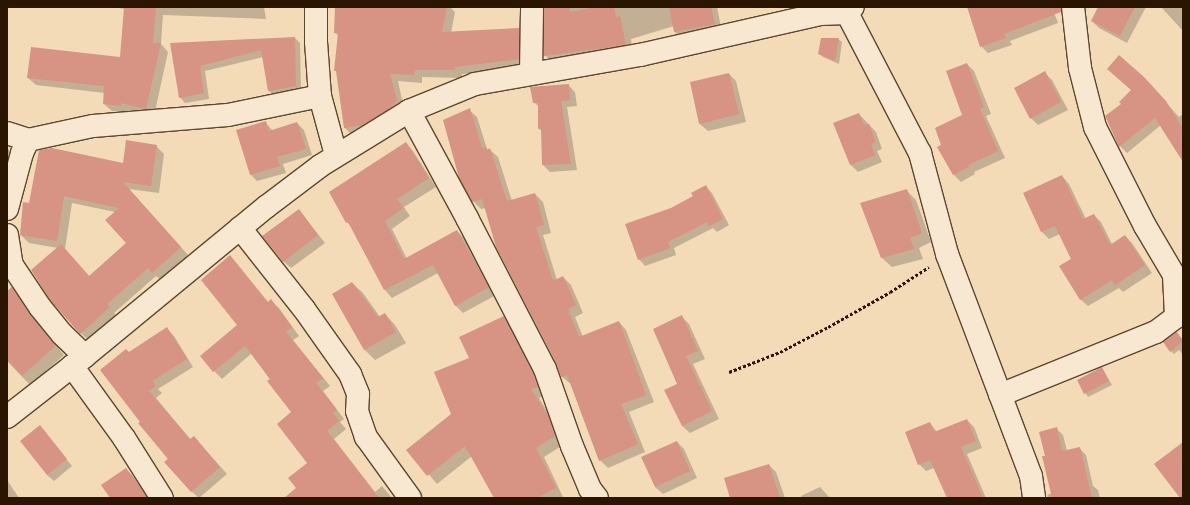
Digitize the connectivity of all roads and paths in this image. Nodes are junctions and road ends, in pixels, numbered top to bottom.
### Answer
1 (316, 7) edge
2 (532, 7) edge
3 (1073, 7) edge
4 (850, 10) edge
5 (531, 73) junction
6 (320, 96) junction
7 (409, 111) junction
8 (7, 133) edge
9 (28, 140) junction
10 (336, 155) junction
11 (7, 209) edge
12 (240, 228) junction
13 (7, 235) edge
14 (947, 254) junction
15 (79, 361) junction
16 (729, 372) dead end
17 (1000, 395) junction
18 (7, 416) edge
19 (162, 498) edge
20 (410, 498) edge
21 (597, 498) edge
22 (1034, 498) edge

1 - 6 street
2 - 5 street
3 - 17 street
4 - 5 street
4 - 14 street
5 - 7 street
6 - 9 street
6 - 10 street
7 - 10 street
7 - 21 street
8 - 9 street
9 - 11 street
10 - 12 street
12 - 15 street
12 - 20 street
13 - 15 street
14 - 16 path
14 - 17 street
15 - 18 street
15 - 19 street
17 - 22 street

